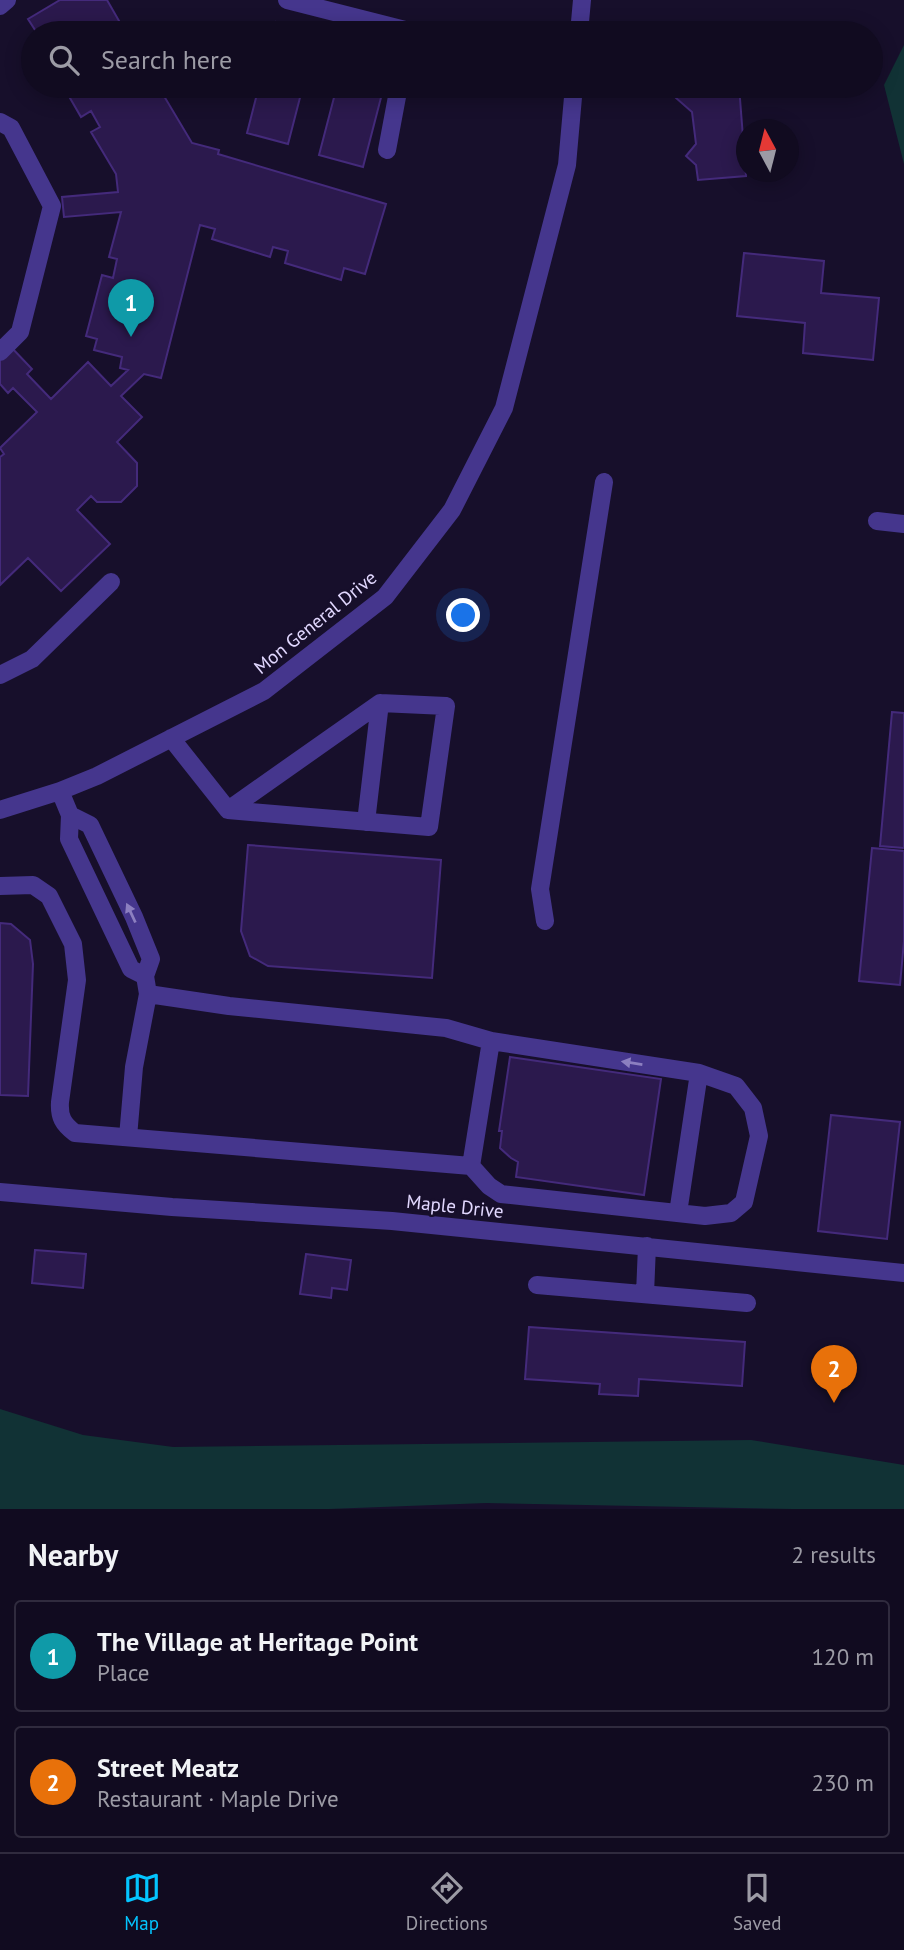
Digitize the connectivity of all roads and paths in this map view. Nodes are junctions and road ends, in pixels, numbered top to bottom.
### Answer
1 (7, 0) edge
2 (286, 0) edge
3 (582, 0) edge
4 (0, 6) edge
5 (369, 21) edge
6 (580, 21) edge
7 (397, 98) edge
8 (573, 98) edge
9 (0, 122) edge
10 (387, 150) dead end
11 (0, 352) edge
12 (604, 482) dead end
13 (877, 520) dead end
14 (904, 524) edge
15 (111, 582) dead end
16 (0, 675) edge
17 (380, 703) junction
18 (171, 738) junction
19 (60, 791) junction
20 (0, 810) edge
21 (228, 810) junction
22 (366, 822) junction
23 (0, 886) edge
24 (545, 921) dead end
25 (146, 985) junction
26 (491, 1041) junction
27 (699, 1073) junction
28 (128, 1137) junction
29 (471, 1166) junction
30 (0, 1192) edge
31 (678, 1213) junction
32 (647, 1246) junction
33 (904, 1273) edge
34 (537, 1285) dead end
35 (645, 1294) junction
36 (747, 1303) dead end

1 - 4 street
2 - 5 street
3 - 6 street
7 - 10 street
8 - 18 street, Mon General Drive
9 - 11 street
12 - 24 street
13 - 14 street
15 - 16 street
17 - 21 street
17 - 22 street
17 - 22 street
18 - 19 street, Mon General Drive
18 - 21 street
19 - 20 street, Mon General Drive
19 - 25 street
21 - 22 street
23 - 28 street
25 - 26 street
25 - 28 street
27 -> 26 street
26 - 29 street
27 - 31 street
27 - 31 street
28 - 29 street
29 - 31 street
30 - 32 street, Maple Drive
32 - 33 street, Maple Drive
32 - 35 street
34 - 35 street
35 - 36 street

